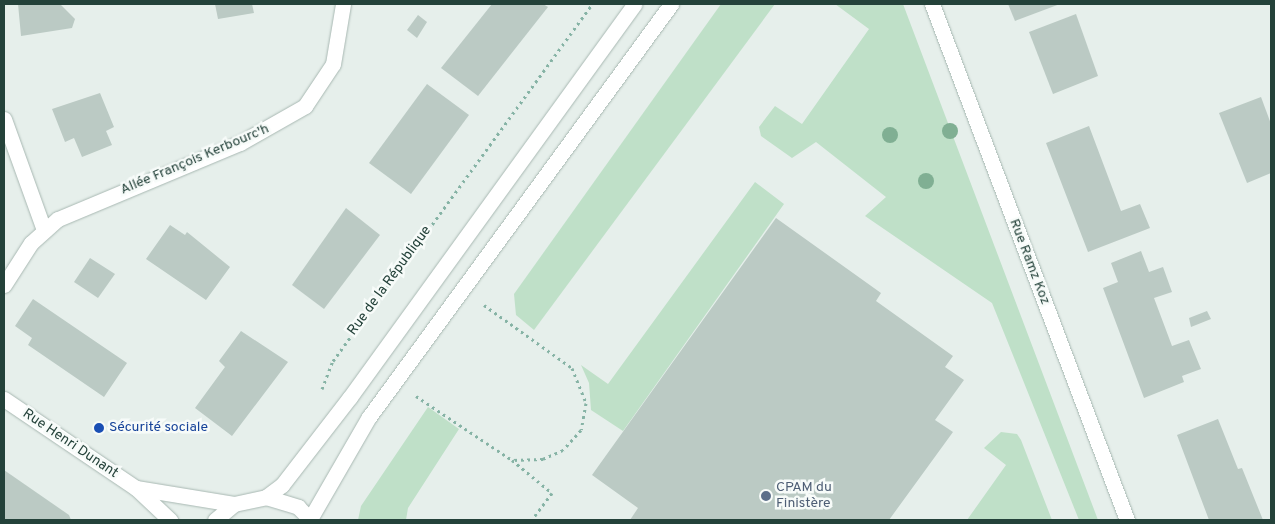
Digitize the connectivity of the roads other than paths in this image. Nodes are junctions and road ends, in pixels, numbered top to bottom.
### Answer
1 (342, 4) edge
2 (634, 4) edge
3 (671, 4) edge
4 (932, 4) edge
5 (4, 119) edge
6 (44, 230) junction
7 (4, 285) edge
8 (4, 399) edge
9 (136, 488) junction
10 (266, 497) junction
11 (234, 504) junction
12 (311, 519) edge
13 (170, 520) edge
14 (215, 520) edge
15 (1127, 520) edge

1 - 6 street, Allée François Kerbourc'h
2 - 10 street
3 - 12 street
4 - 15 street, Rue Ramz Koz
5 - 6 street
6 - 7 street, Allée François Kerbourc'h
8 - 9 street, Rue Henri Dunant
9 - 11 street, Rue Henri Dunant
9 - 13 street, Rue Henri Dunant
10 - 11 street
10 - 12 street
11 - 14 street

